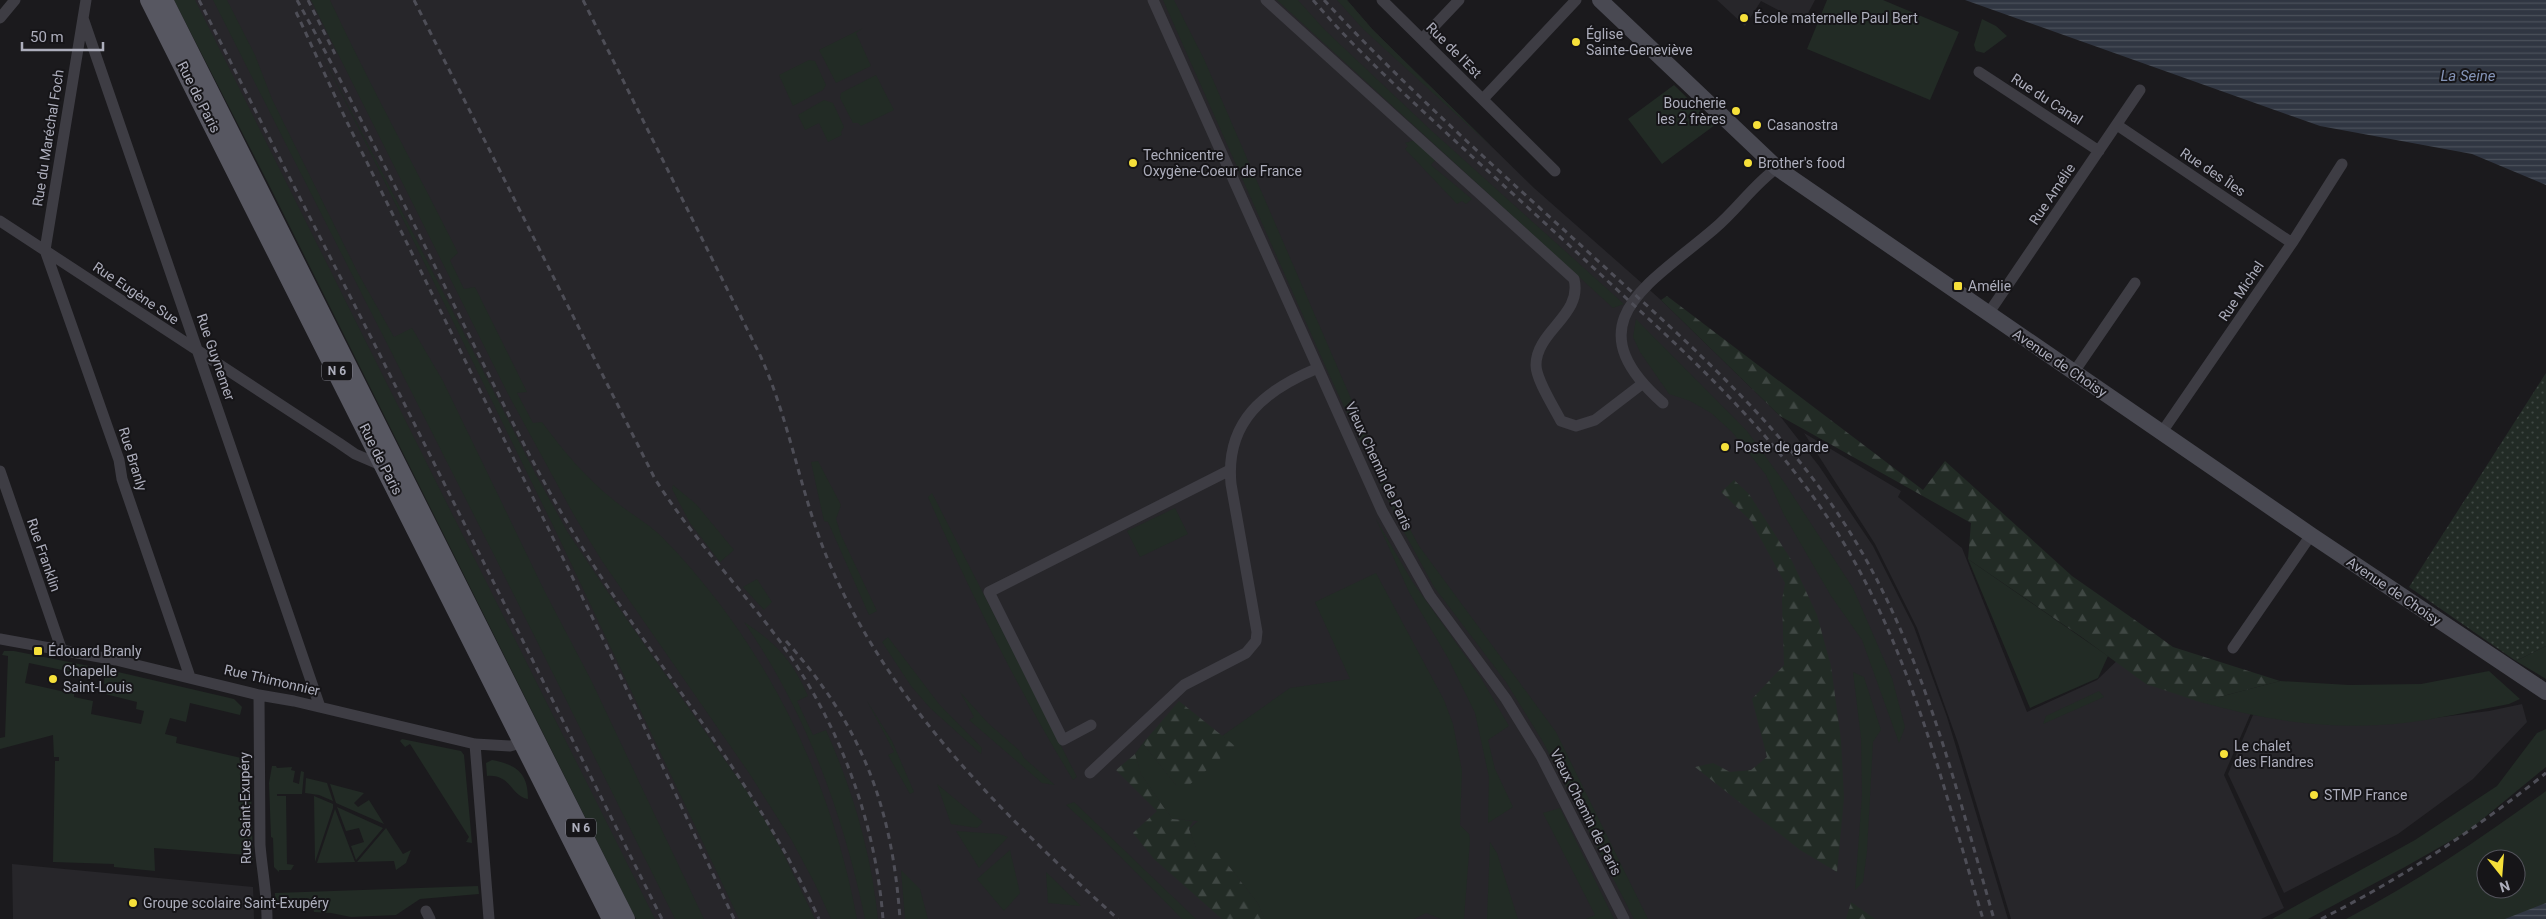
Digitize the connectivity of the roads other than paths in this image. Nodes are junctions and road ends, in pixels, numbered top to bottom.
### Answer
1 (15, 0) edge
2 (86, 0) edge
3 (148, 0) edge
4 (164, 0) edge
5 (1153, 0) edge
6 (1266, 0) edge
7 (1382, 0) edge
8 (1459, 0) edge
9 (1576, 0) edge
10 (1600, 0) edge
11 (0, 18) edge
12 (83, 18) junction
13 (1422, 39) junction
14 (1979, 72) dead end
15 (2140, 90) dead end
16 (1483, 99) junction
17 (2117, 125) junction
18 (2099, 151) junction
19 (2342, 164) dead end
20 (1777, 168) junction
21 (1555, 171) dead end
22 (0, 221) edge
23 (2292, 244) junction
24 (45, 250) junction
25 (2135, 283) dead end
26 (1988, 314) junction
27 (198, 352) junction
28 (1318, 368) junction
29 (2074, 372) junction
30 (1642, 384) junction
31 (1663, 403) dead end
32 (2162, 432) junction
33 (384, 467) junction
34 (1230, 470) junction
35 (0, 471) edge
36 (2311, 535) junction
37 (0, 638) edge
38 (61, 648) junction
39 (2233, 648) dead end
40 (190, 677) junction
41 (2546, 692) edge
42 (259, 695) junction
43 (320, 707) junction
44 (1091, 725) dead end
45 (528, 741) junction
46 (475, 744) junction
47 (1090, 773) dead end
48 (267, 919) edge
49 (489, 919) edge
50 (611, 919) edge
51 (626, 919) edge
52 (1624, 919) edge

1 - 11 street
2 - 12 street, Rue du Maréchal Foch
3 - 33 main road, Rue de Paris / N 6
4 - 45 main road, Rue de Paris / N 6
5 - 28 street, Vieux Chemin de Paris
6 - 30 street
7 - 13 street, Rue de l'Est
8 - 13 street
9 - 16 street
10 - 20 main road, Avenue de Choisy
12 - 24 street, Rue du Maréchal Foch
12 - 27 street, Rue Guynemer
13 - 16 street, Rue de l'Est
14 - 18 street, Rue du Canal
15 - 17 street, Rue Amélie
16 - 21 street, Rue de l'Est
17 - 18 street, Rue Amélie
17 - 23 street, Rue des Îles
18 - 26 street, Rue Amélie
19 - 23 street, Rue Michel
20 - 26 main road, Avenue de Choisy
20 - 30 street
22 - 24 street, Rue Eugène Sue
23 - 32 street, Rue Michel
24 - 27 street, Rue Eugène Sue
24 - 40 street, Rue Branly
25 - 29 street
26 - 29 main road, Avenue de Choisy
27 - 33 street, Rue Eugène Sue
27 - 43 street, Rue Guynemer
28 - 34 street
28 - 52 street, Vieux Chemin de Paris
29 - 32 main road, Avenue de Choisy
30 - 31 street
32 - 36 main road, Avenue de Choisy
33 - 45 main road, Rue de Paris / N 6
34 - 44 street
34 - 47 street
35 - 38 street, Rue Franklin
36 - 39 street
36 - 41 main road, Avenue de Choisy
37 - 38 street, Rue Thimonnier
38 - 40 street, Rue Thimonnier
40 - 42 street, Rue Thimonnier
42 - 43 street, Rue Thimonnier
42 - 48 street, Rue Saint-Exupéry
43 - 46 street, Rue Thimonnier
45 - 46 street, Rue Thimonnier
45 - 50 main road, Rue de Paris / N 6
45 - 51 main road, Rue de Paris / N 6
46 - 49 street

